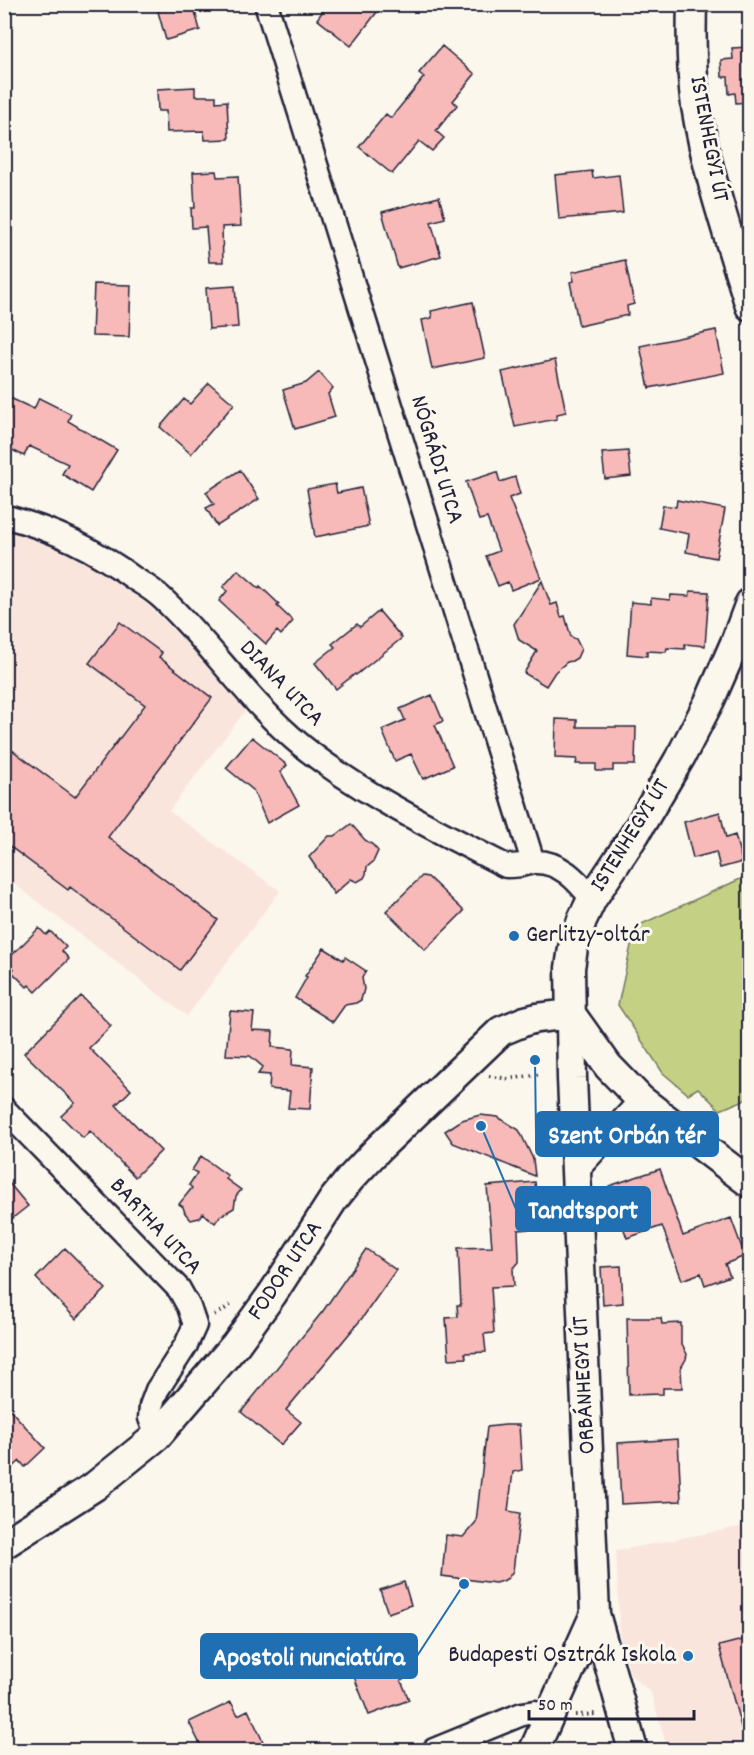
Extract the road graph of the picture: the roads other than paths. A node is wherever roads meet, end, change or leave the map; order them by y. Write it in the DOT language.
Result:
graph roads {
  1 [pos="266,4"];
  2 [pos="692,4"];
  3 [pos="750,306"];
  4 [pos="4,516"];
  5 [pos="750,603"];
  6 [pos="533,862"];
  7 [pos="591,899"];
  8 [pos="571,1014"];
  9 [pos="642,1100"];
  10 [pos="4,1109"];
  11 [pos="576,1171"];
  12 [pos="750,1183"];
  13 [pos="157,1436"];
  14 [pos="4,1544"];
  15 [pos="595,1614"];
  16 [pos="549,1717"];
  17 [pos="434,1750"];
  18 [pos="534,1750"];
  19 [pos="633,1750"];
  1 -- 6 [label="street, NÓGRÁDI UTCA"];
  2 -- 3 [label="street, ISTENHEGYI ÚT"];
  4 -- 6 [label="street, DIANA UTCA"];
  5 -- 7 [label="street, ISTENHEGYI ÚT"];
  6 -- 7 [label="street"];
  7 -- 8 [label="street, ISTENHEGYI ÚT"];
  8 -- 9 [label="street"];
  8 -- 11 [label="street, ORBÁNHEGYI ÚT"];
  8 -- 13 [label="street, FODOR UTCA"];
  9 -- 11 [label="street"];
  9 -- 12 [label="street"];
  10 -- 13 [label="street, BARTHA UTCA"];
  11 -- 15 [label="street, ORBÁNHEGYI ÚT"];
  13 -- 14 [label="street, FODOR UTCA"];
  15 -- 16 [label="street"];
  15 -- 19 [label="street, ORBÁNHEGYI ÚT"];
  16 -- 17 [label="street"];
  16 -- 18 [label="street"];
}
